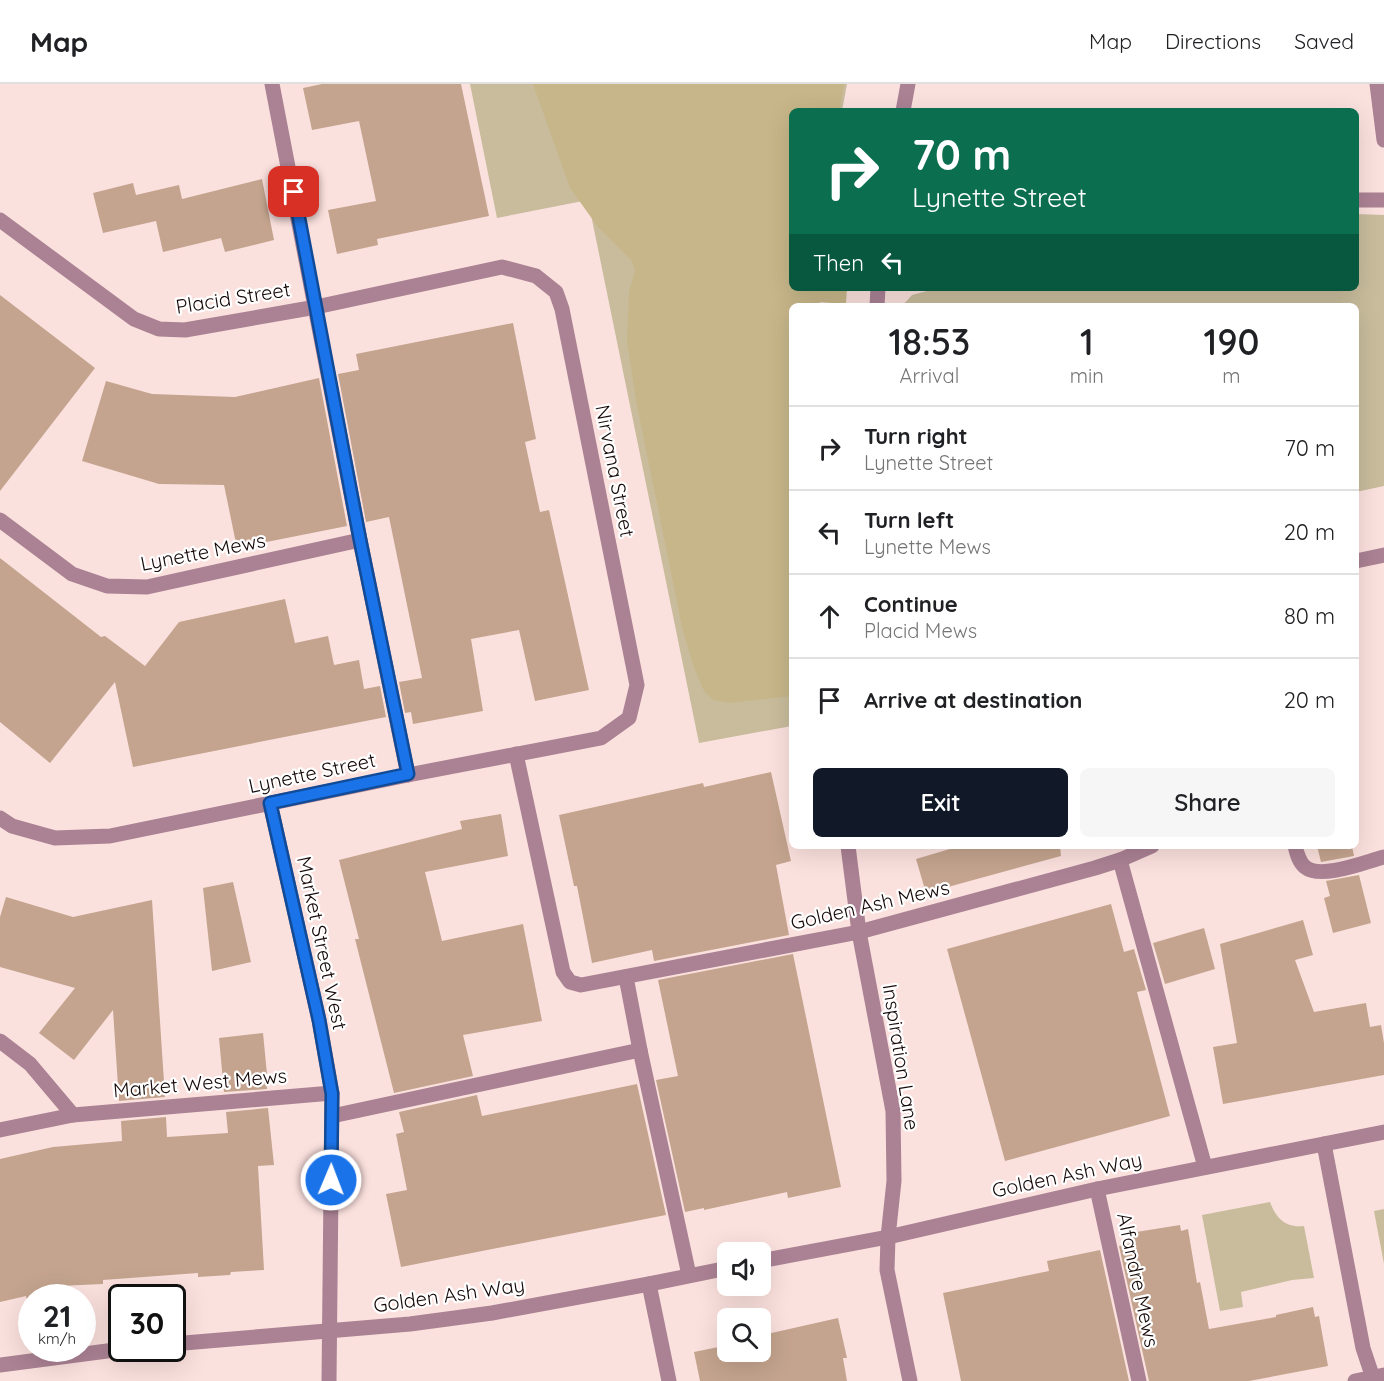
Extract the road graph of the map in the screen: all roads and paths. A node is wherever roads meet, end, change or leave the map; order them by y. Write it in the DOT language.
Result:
graph roads {
  1 [pos="272,84"];
  2 [pos="908,84"];
  3 [pos="1377,84"];
  4 [pos="904,108"];
  5 [pos="1384,140"];
  6 [pos="1359,200"];
  7 [pos="1384,200"];
  8 [pos="0,219"];
  9 [pos="502,267"];
  10 [pos="316,307"];
  11 [pos="0,520"];
  12 [pos="360,540"];
  13 [pos="1384,555"];
  14 [pos="1359,560"];
  15 [pos="629,718"];
  16 [pos="516,754"];
  17 [pos="408,774"];
  18 [pos="270,803"];
  19 [pos="0,818"];
  20 [pos="848,849"];
  21 [pos="1145,849"];
  22 [pos="1296,849"];
  23 [pos="1384,857"];
  24 [pos="1120,860"];
  25 [pos="859,932"];
  26 [pos="626,977"];
  27 [pos="0,1041"];
  28 [pos="640,1050"];
  29 [pos="332,1094"];
  30 [pos="73,1115"];
  31 [pos="332,1116"];
  32 [pos="0,1130"];
  33 [pos="1384,1132"];
  34 [pos="1324,1144"];
  35 [pos="1204,1167"];
  36 [pos="1097,1189"];
  37 [pos="888,1237"];
  38 [pos="771,1259"];
  39 [pos="717,1270"];
  40 [pos="689,1275"];
  41 [pos="649,1284"];
  42 [pos="330,1331"];
  43 [pos="186,1343"];
  44 [pos="108,1351"];
  45 [pos="0,1365"];
  46 [pos="1377,1378"];
  47 [pos="329,1381"];
  48 [pos="669,1381"];
  49 [pos="910,1381"];
  50 [pos="1138,1381"];
  51 [pos="1355,1381"];
  1 -- 10 [label="street"];
  2 -- 4 [label="street"];
  3 -- 5 [label="street"];
  6 -- 7 [label="street"];
  8 -- 10 [label="street, Placid Street"];
  9 -- 10 [label="street, Placid Street"];
  9 -- 15 [label="street, Nirvana Street"];
  10 -- 12 [label="street"];
  11 -- 12 [label="street, Lynette Mews"];
  12 -- 17 [label="street"];
  13 -- 14 [label="street"];
  15 -- 16 [label="street, Lynette Street"];
  16 -- 17 [label="street, Lynette Street"];
  16 -- 26 [label="street, Golden Ash Mews"];
  17 -- 18 [label="street, Lynette Street"];
  18 -- 19 [label="street, Lynette Street"];
  18 -- 29 [label="street, Market Street West"];
  20 -- 25 [label="street, Inspiration Lane"];
  21 -- 24 [label="street, Golden Ash Mews"];
  22 -- 23 [label="street"];
  24 -- 25 [label="street, Golden Ash Mews"];
  24 -- 35 [label="street"];
  25 -- 26 [label="street, Golden Ash Mews"];
  25 -- 37 [label="street, Inspiration Lane"];
  26 -- 28 [label="street"];
  27 -- 30 [label="street"];
  28 -- 31 [label="street"];
  28 -- 40 [label="street"];
  29 -- 30 [label="street, Market West Mews"];
  29 -- 31 [label="street, Market Street West"];
  30 -- 32 [label="street, Market West Mews"];
  31 -- 42 [label="street, Market Street West"];
  33 -- 34 [label="street, Golden Ash Way"];
  34 -- 35 [label="street, Golden Ash Way"];
  34 -- 46 [label="street"];
  35 -- 36 [label="street, Golden Ash Way"];
  36 -- 37 [label="street, Golden Ash Way"];
  36 -- 50 [label="street, Alfandre Mews"];
  37 -- 38 [label="street, Golden Ash Way"];
  37 -- 49 [label="street, Inspiration Lane"];
  39 -- 40 [label="street, Golden Ash Way"];
  40 -- 41 [label="street, Golden Ash Way"];
  41 -- 42 [label="street, Golden Ash Way"];
  41 -- 48 [label="street"];
  42 -- 43 [label="street, Golden Ash Way"];
  42 -- 47 [label="street, Market Street West"];
  44 -- 45 [label="street"];
  46 -- 51 [label="street"];
}
